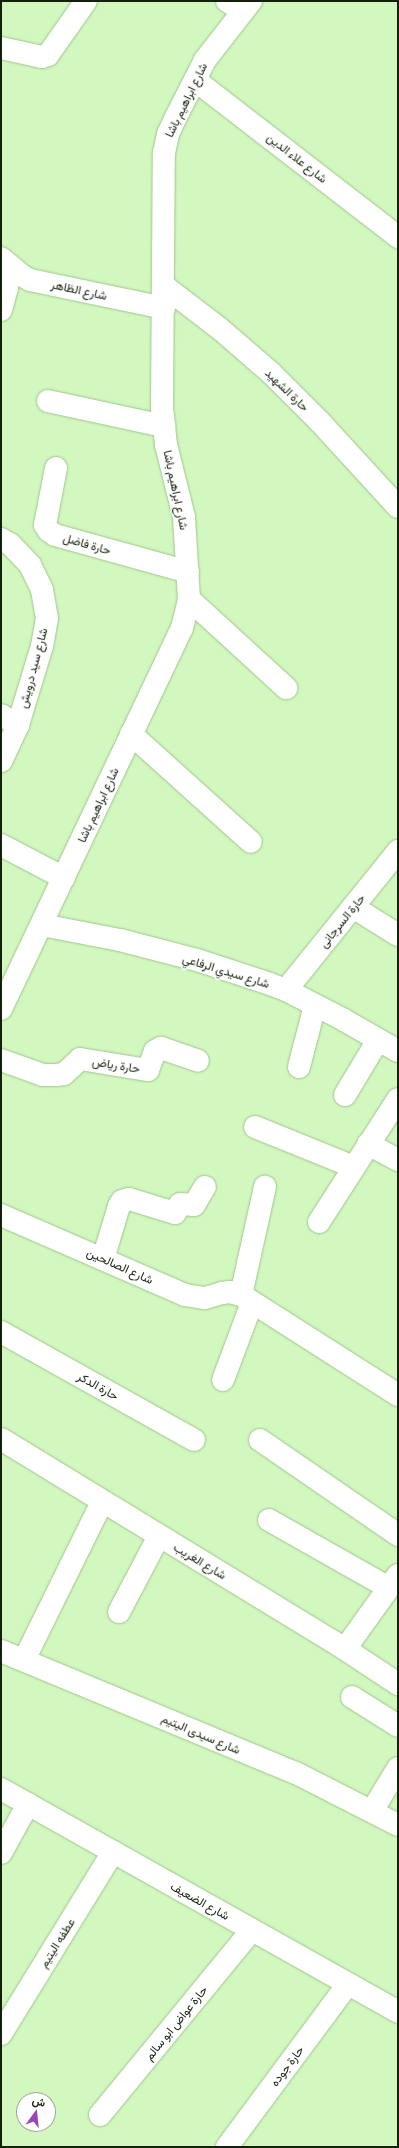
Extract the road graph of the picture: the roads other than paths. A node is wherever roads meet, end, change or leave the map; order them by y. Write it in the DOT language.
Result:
graph roads {
  1 [pos="86,1"];
  2 [pos="240,4"];
  3 [pos="1,48"];
  4 [pos="195,80"];
  5 [pos="398,237"];
  6 [pos="6,262"];
  7 [pos="164,286"];
  8 [pos="164,308"];
  9 [pos="1,310"];
  10 [pos="48,401"];
  11 [pos="164,426"];
  12 [pos="56,468"];
  13 [pos="398,507"];
  14 [pos="1,539"];
  15 [pos="188,572"];
  16 [pos="189,599"];
  17 [pos="286,688"];
  18 [pos="9,720"];
  19 [pos="131,734"];
  20 [pos="1,761"];
  21 [pos="251,842"];
  22 [pos="1,845"];
  23 [pos="398,851"];
  24 [pos="64,878"];
  25 [pos="353,907"];
  26 [pos="42,925"];
  27 [pos="398,935"];
  28 [pos="286,990"];
  29 [pos="2,1003"];
  30 [pos="315,1005"];
  31 [pos="378,1040"];
  32 [pos="398,1051"];
  33 [pos="1,1060"];
  34 [pos="198,1061"];
  35 [pos="299,1067"];
  36 [pos="345,1095"];
  37 [pos="398,1099"];
  38 [pos="255,1127"];
  39 [pos="368,1144"];
  40 [pos="398,1160"];
  41 [pos="354,1167"];
  42 [pos="205,1187"];
  43 [pos="265,1187"];
  44 [pos="1,1215"];
  45 [pos="318,1222"];
  46 [pos="103,1259"];
  47 [pos="247,1299"];
  48 [pos="1,1332"];
  49 [pos="223,1380"];
  50 [pos="398,1395"];
  51 [pos="1,1439"];
  52 [pos="194,1440"];
  53 [pos="260,1440"];
  54 [pos="102,1502"];
  55 [pos="269,1520"];
  56 [pos="398,1535"];
  57 [pos="159,1536"];
  58 [pos="394,1581"];
  59 [pos="119,1612"];
  60 [pos="345,1649"];
  61 [pos="1,1651"];
  62 [pos="24,1660"];
  63 [pos="398,1684"];
  64 [pos="352,1697"];
  65 [pos="398,1726"];
  66 [pos="398,1768"];
  67 [pos="1,1789"];
  68 [pos="28,1804"];
  69 [pos="372,1811"];
  70 [pos="398,1825"];
  71 [pos="113,1852"];
  72 [pos="1,1853"];
  73 [pos="252,1930"];
  74 [pos="348,1984"];
  75 [pos="398,2012"];
  76 [pos="1,2034"];
  77 [pos="100,2115"];
  78 [pos="227,2147"];
  1 -- 3 [label="street"];
  2 -- 4 [label="street, شارع ابراهيم باشا"];
  4 -- 5 [label="street, شارع علاء الدين"];
  4 -- 7 [label="street, شارع ابراهيم باشا"];
  6 -- 8 [label="street, شارع الظاهر"];
  6 -- 9 [label="street"];
  7 -- 8 [label="street, شارع ابراهيم باشا"];
  7 -- 13 [label="street, حارة الشهيد"];
  8 -- 11 [label="street, شارع ابراهيم باشا"];
  10 -- 11 [label="street"];
  11 -- 15 [label="street, شارع ابراهيم باشا"];
  12 -- 15 [label="street, حارة فاضل"];
  14 -- 18 [label="street, شارع سيد درويش"];
  15 -- 16 [label="street, شارع ابراهيم باشا"];
  16 -- 17 [label="street"];
  16 -- 19 [label="street, شارع ابراهيم باشا"];
  18 -- 20 [label="street, شارع سيد درويش"];
  19 -- 21 [label="street"];
  19 -- 24 [label="street, شارع ابراهيم باشا"];
  22 -- 24 [label="street"];
  23 -- 25 [label="street, حارة السرجانى"];
  24 -- 26 [label="street, شارع ابراهيم باشا"];
  25 -- 27 [label="street"];
  25 -- 28 [label="street, حارة السرجانى"];
  26 -- 28 [label="street, شارع سيدي الرفاعي"];
  26 -- 29 [label="street, شارع ابراهيم باشا"];
  28 -- 30 [label="street, شارع سيدي الرفاعي"];
  30 -- 31 [label="street, شارع سيدي الرفاعي"];
  30 -- 35 [label="street"];
  31 -- 32 [label="street, شارع سيدي الرفاعي"];
  31 -- 36 [label="street"];
  33 -- 34 [label="street, حارة رياض"];
  37 -- 39 [label="street"];
  38 -- 41 [label="street"];
  39 -- 40 [label="street"];
  39 -- 41 [label="street"];
  41 -- 45 [label="street"];
  42 -- 46 [label="street"];
  43 -- 47 [label="street"];
  44 -- 46 [label="street, شارع الصالحين"];
  46 -- 47 [label="street, شارع الصالحين"];
  47 -- 49 [label="street"];
  47 -- 50 [label="street, شارع الصالحين"];
  48 -- 52 [label="street, حارة الدكر"];
  51 -- 54 [label="street, شارع الغريب"];
  53 -- 56 [label="street"];
  54 -- 57 [label="street, شارع الغريب"];
  54 -- 62 [label="street"];
  55 -- 58 [label="street"];
  57 -- 59 [label="street"];
  57 -- 60 [label="street, شارع الغريب"];
  58 -- 60 [label="street"];
  60 -- 63 [label="street, شارع الغريب"];
  61 -- 62 [label="street, شارع سيدى اليتيم"];
  62 -- 69 [label="street, شارع سيدى اليتيم"];
  64 -- 65 [label="street"];
  66 -- 69 [label="street"];
  67 -- 68 [label="street, شارع الضعيف"];
  68 -- 71 [label="street, شارع الضعيف"];
  68 -- 72 [label="street"];
  69 -- 70 [label="street, شارع سيدى اليتيم"];
  71 -- 73 [label="street, شارع الضعيف"];
  71 -- 76 [label="street, عطفه اليتيم"];
  73 -- 74 [label="street, شارع الضعيف"];
  73 -- 77 [label="street, حارة عواض ابو سالم"];
  74 -- 75 [label="street, شارع الضعيف"];
  74 -- 78 [label="street, حارة جوده"];
}
